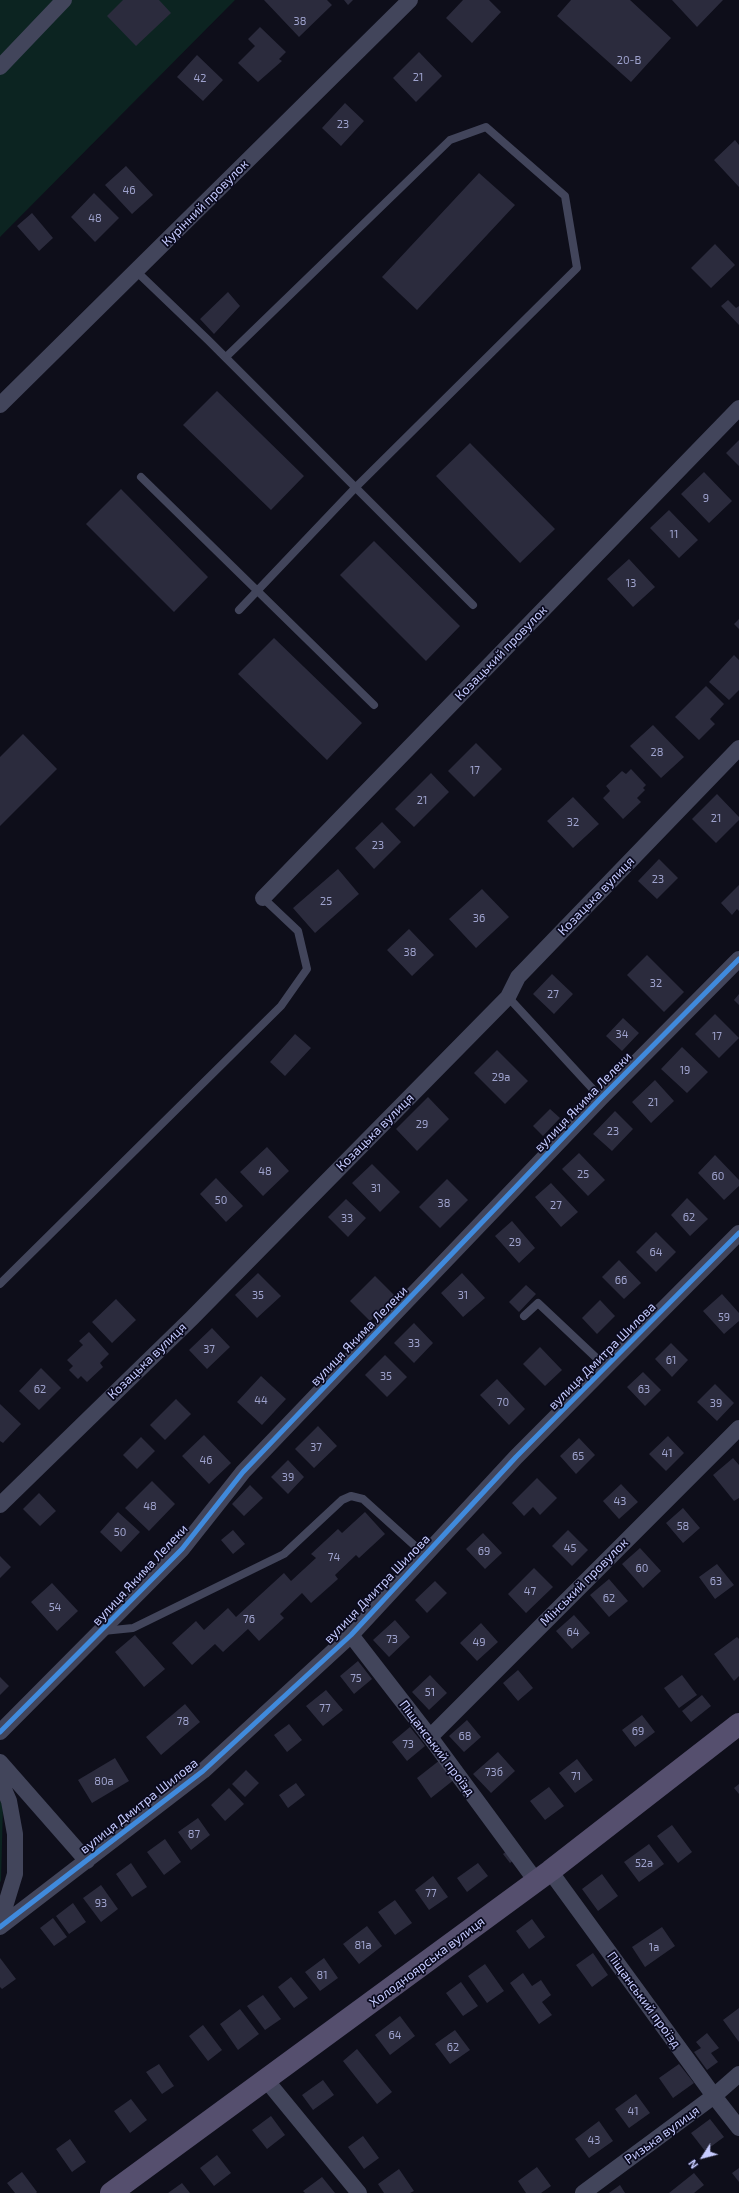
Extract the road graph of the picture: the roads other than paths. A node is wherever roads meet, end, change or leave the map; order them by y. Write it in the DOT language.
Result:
graph roads {
  1 [pos="64,0"];
  2 [pos="410,0"];
  3 [pos="0,67"];
  4 [pos="136,271"];
  5 [pos="226,358"];
  6 [pos="0,405"];
  7 [pos="739,408"];
  8 [pos="142,477"];
  9 [pos="356,487"];
  10 [pos="258,590"];
  11 [pos="474,605"];
  12 [pos="239,610"];
  13 [pos="374,705"];
  14 [pos="739,748"];
  15 [pos="263,898"];
  16 [pos="739,959"];
  17 [pos="508,997"];
  18 [pos="601,1098"];
  19 [pos="739,1233"];
  20 [pos="0,1284"];
  21 [pos="524,1316"];
  22 [pos="606,1367"];
  23 [pos="739,1428"];
  24 [pos="0,1505"];
  25 [pos="425,1555"];
  26 [pos="103,1631"];
  27 [pos="351,1635"];
  28 [pos="739,1724"];
  29 [pos="0,1732"];
  30 [pos="430,1736"];
  31 [pos="0,1762"];
  32 [pos="0,1780"];
  33 [pos="87,1861"];
  34 [pos="543,1876"];
  35 [pos="0,1923"];
  36 [pos="0,1927"];
  37 [pos="739,2074"];
  38 [pos="267,2081"];
  39 [pos="714,2096"];
  40 [pos="739,2128"];
  41 [pos="111,2193"];
  42 [pos="359,2193"];
  43 [pos="583,2193"];
  1 -- 3 [label="street"];
  2 -- 4 [label="street, Курінний провулок"];
  4 -- 5 [label="lane"];
  4 -- 6 [label="street, Курінний провулок"];
  5 -- 9 [label="lane"];
  5 -- 9 [label="lane"];
  7 -- 15 [label="street, Козацький провулок"];
  8 -- 10 [label="lane"];
  9 -- 10 [label="lane"];
  9 -- 11 [label="lane"];
  10 -- 12 [label="lane"];
  10 -- 13 [label="lane"];
  14 -- 17 [label="street, Козацька вулиця"];
  15 -- 20 [label="lane"];
  16 -- 18 [label="street, вулиця Якима Лелеки"];
  17 -- 18 [label="lane"];
  17 -- 24 [label="street, Козацька вулиця"];
  18 -- 26 [label="street, вулиця Якима Лелеки"];
  19 -- 22 [label="street, вулиця Дмитра Шилова"];
  21 -- 22 [label="lane"];
  22 -- 25 [label="street, вулиця Дмитра Шилова"];
  23 -- 30 [label="street, Мінський провулок"];
  25 -- 26 [label="lane"];
  25 -- 27 [label="street, вулиця Дмитра Шилова"];
  26 -- 29 [label="street, вулиця Якима Лелеки"];
  27 -- 30 [label="street, Піщанський проїзд"];
  27 -- 33 [label="street, вулиця Дмитра Шилова"];
  28 -- 34 [label="main road, Холодноярська вулиця"];
  30 -- 34 [label="street, Піщанський проїзд"];
  31 -- 33 [label="street"];
  32 -- 35 [label="street"];
  33 -- 36 [label="street, вулиця Дмитра Шилова"];
  34 -- 38 [label="main road, Холодноярська вулиця"];
  34 -- 39 [label="street, Піщанський проїзд"];
  37 -- 39 [label="street, Ризька вулиця"];
  38 -- 41 [label="main road, Холодноярська вулиця"];
  38 -- 42 [label="street"];
  39 -- 40 [label="street, Піщанський проїзд"];
  39 -- 43 [label="street, Ризька вулиця"];
}
